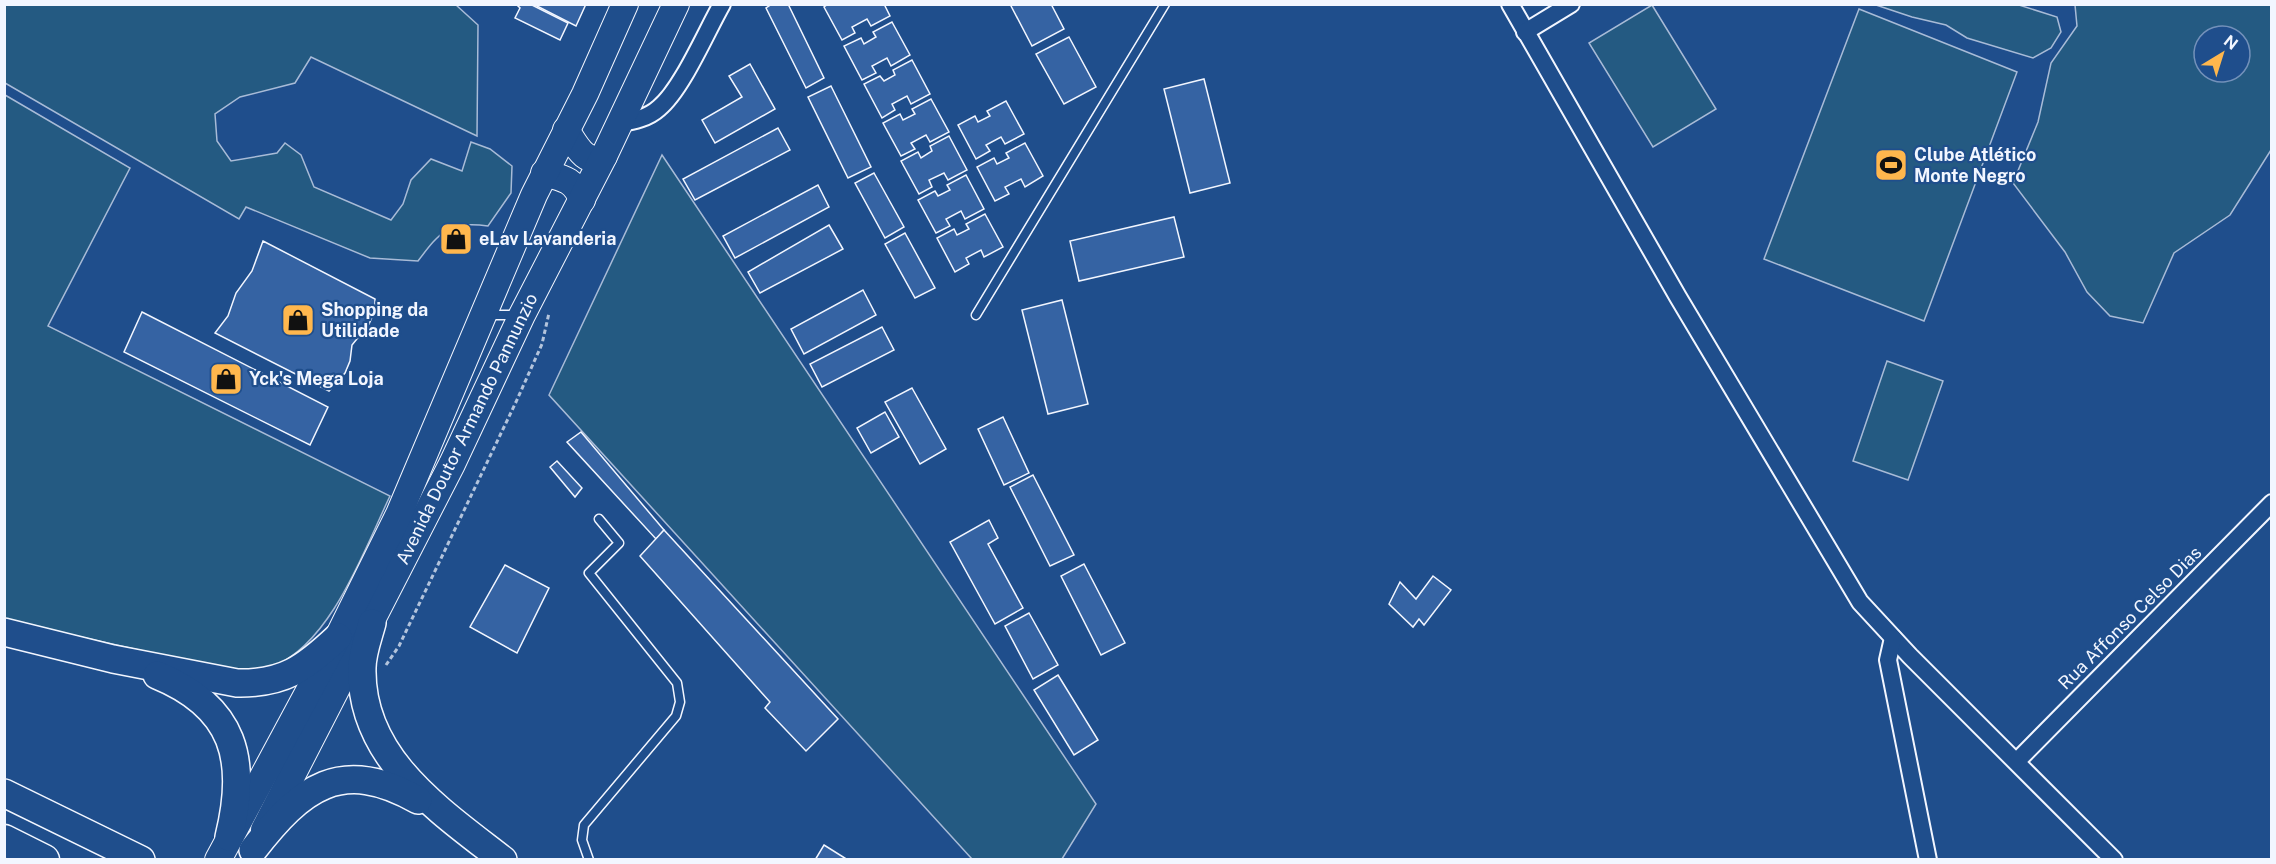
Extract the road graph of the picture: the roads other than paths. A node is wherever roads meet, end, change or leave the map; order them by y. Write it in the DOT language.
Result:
graph roads {
  1 [pos="625,4"];
  2 [pos="676,4"];
  3 [pos="722,4"];
  4 [pos="1165,4"];
  5 [pos="1509,4"];
  6 [pos="1571,4"];
  7 [pos="1525,32"];
  8 [pos="620,123"];
  9 [pos="566,130"];
  10 [pos="604,156"];
  11 [pos="544,173"];
  12 [pos="582,200"];
  13 [pos="484,315"];
  14 [pos="522,315"];
  15 [pos="976,315"];
  16 [pos="2271,502"];
  17 [pos="599,519"];
  18 [pos="372,623"];
  19 [pos="4,632"];
  20 [pos="338,637"];
  21 [pos="1893,638"];
  22 [pos="113,659"];
  23 [pos="2017,761"];
  24 [pos="4,793"];
  25 [pos="447,816"];
  26 [pos="4,840"];
  27 [pos="224,848"];
  28 [pos="251,855"];
  29 [pos="44,860"];
  30 [pos="141,860"];
  31 [pos="503,860"];
  32 [pos="589,860"];
  33 [pos="1928,860"];
  34 [pos="2114,860"];
  1 -- 9 [label="main road, Avenida Doutor Armando Pannunzio"];
  2 -- 8 [label="main road, Avenida Doutor Armando Pannunzio"];
  3 -- 8 [label="street"];
  4 -- 15 [label="lane"];
  5 -- 7 [label="street"];
  6 -- 7 [label="street"];
  7 -- 21 [label="street"];
  8 -- 10 [label="main road, Avenida Doutor Armando Pannunzio"];
  9 -- 10 [label="main road"];
  9 -- 11 [label="main road, Avenida Doutor Armando Pannunzio"];
  10 -- 12 [label="main road, Avenida Doutor Armando Pannunzio"];
  11 -- 12 [label="main road"];
  11 -- 13 [label="main road, Avenida Doutor Armando Pannunzio"];
  12 -- 14 [label="main road, Avenida Doutor Armando Pannunzio"];
  13 -- 14 [label="lane"];
  13 -- 20 [label="main road, Avenida Doutor Armando Pannunzio"];
  14 -- 18 [label="main road, Avenida Doutor Armando Pannunzio"];
  16 -- 23 [label="street, Rua Affonso Celso Dias"];
  17 -- 32 [label="lane"];
  18 -- 25 [label="highway"];
  18 -- 28 [label="main road, Avenida Doutor Armando Pannunzio"];
  19 -- 22 [label="highway"];
  20 -- 22 [label="highway"];
  20 -- 27 [label="main road, Avenida Doutor Armando Pannunzio"];
  21 -- 23 [label="street"];
  21 -- 33 [label="street"];
  22 -- 27 [label="highway"];
  23 -- 34 [label="street"];
  24 -- 30 [label="highway"];
  25 -- 28 [label="highway"];
  25 -- 31 [label="highway"];
  26 -- 29 [label="highway"];
}
